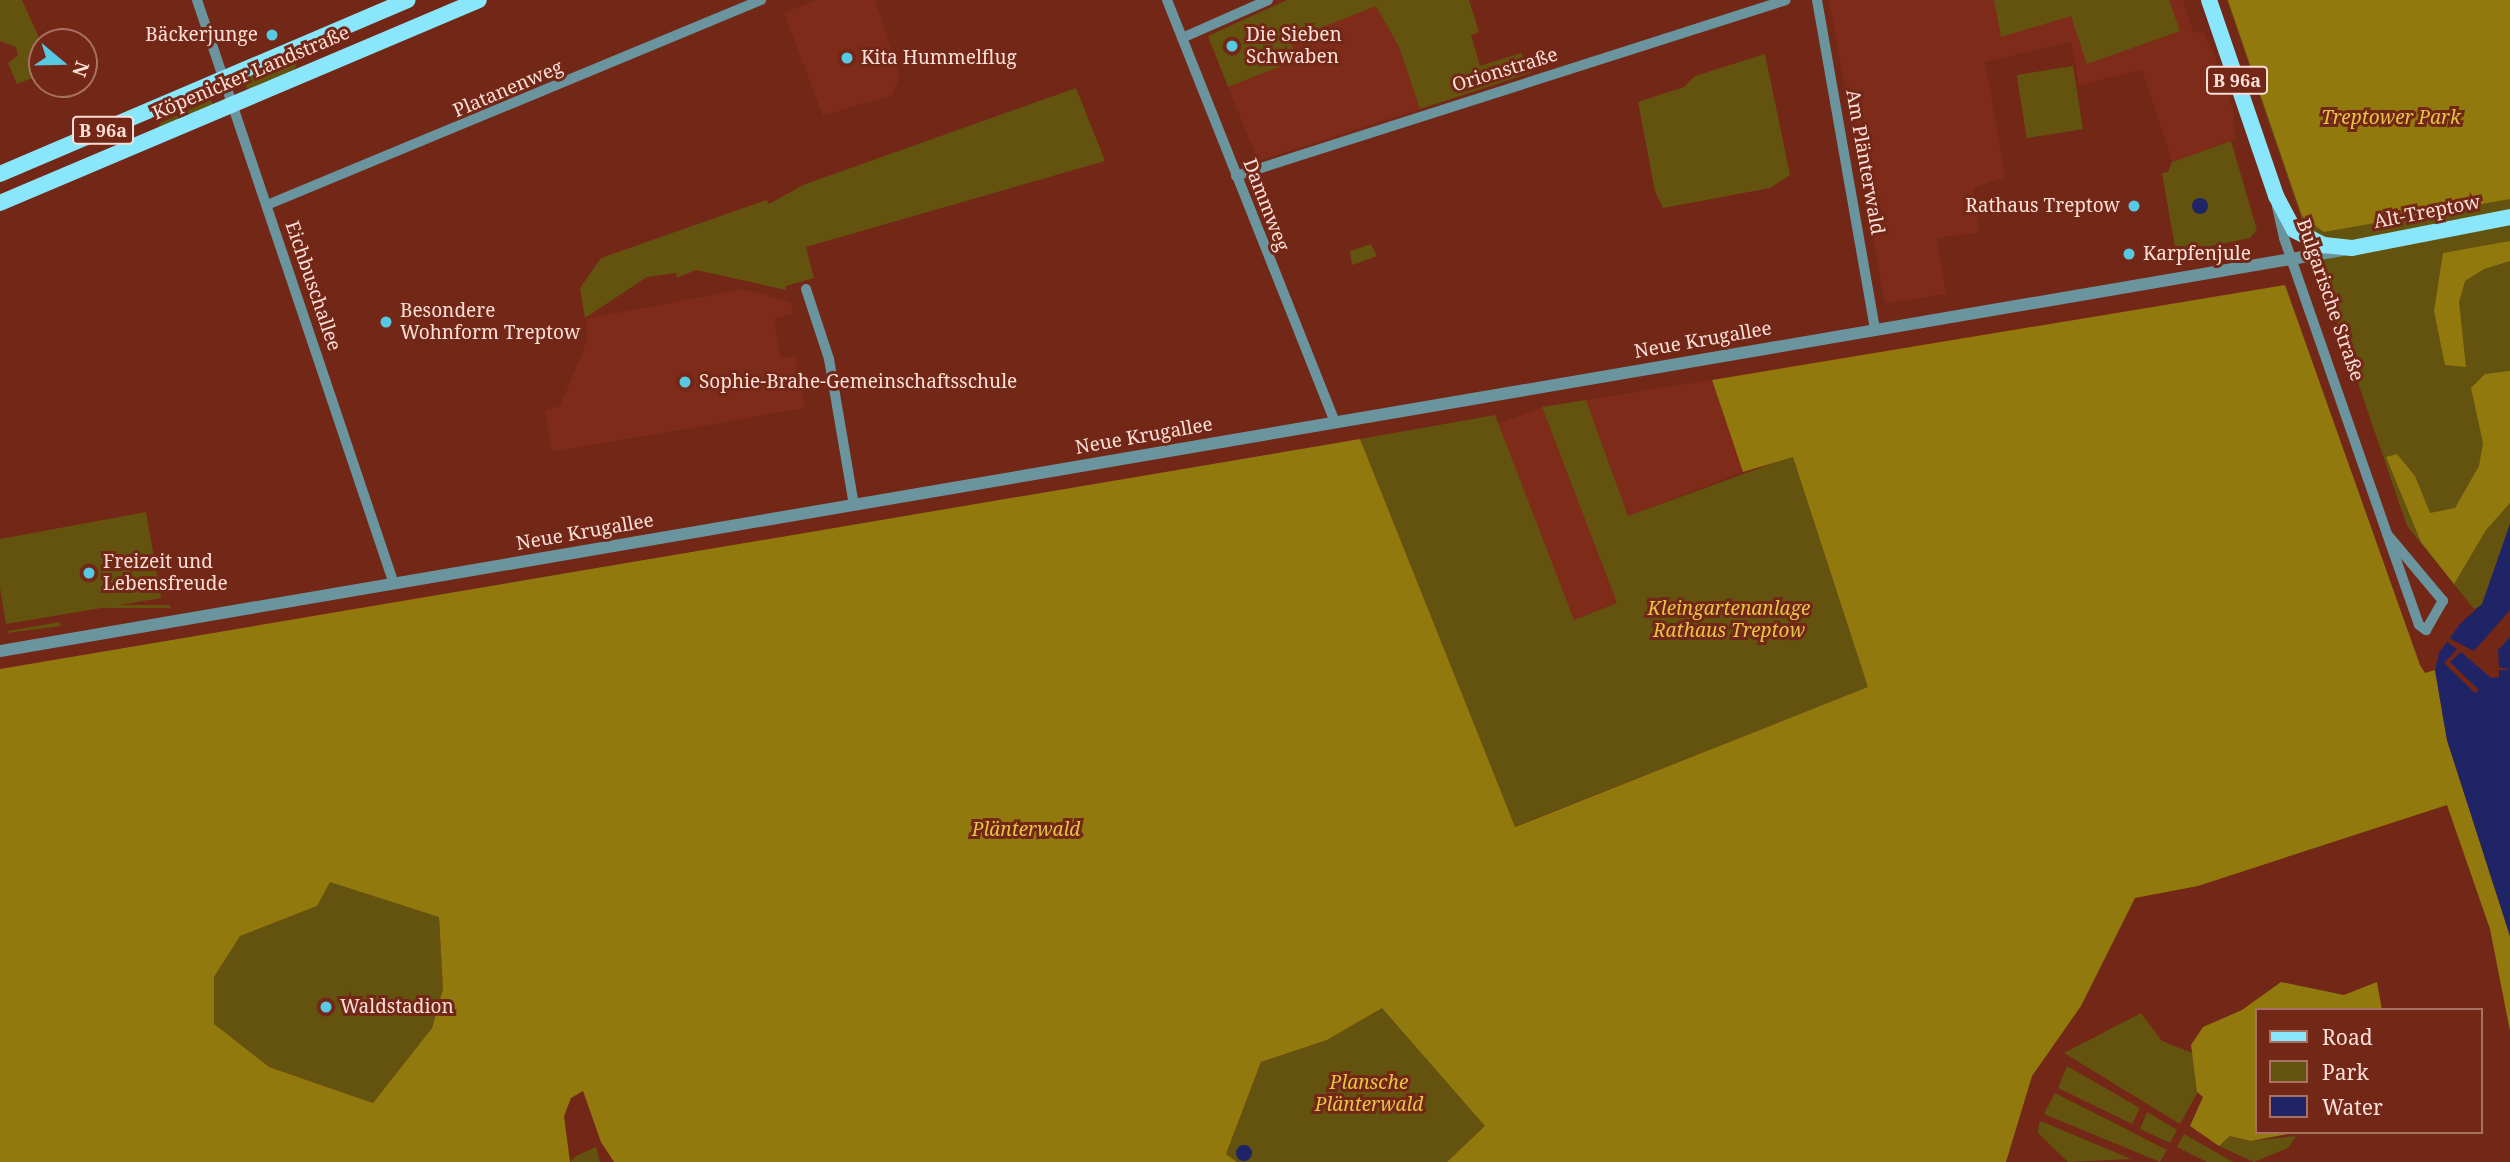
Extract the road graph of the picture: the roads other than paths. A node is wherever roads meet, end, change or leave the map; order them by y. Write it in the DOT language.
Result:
graph roads {
  1 [pos="197,0"];
  2 [pos="407,0"];
  3 [pos="480,0"];
  4 [pos="761,0"];
  5 [pos="1167,0"];
  6 [pos="1268,0"];
  7 [pos="1786,0"];
  8 [pos="1816,0"];
  9 [pos="2209,0"];
  10 [pos="1182,38"];
  11 [pos="224,78"];
  12 [pos="233,105"];
  13 [pos="0,174"];
  14 [pos="1236,176"];
  15 [pos="2276,196"];
  16 [pos="0,203"];
  17 [pos="267,205"];
  18 [pos="2510,217"];
  19 [pos="2352,248"];
  20 [pos="2295,261"];
  21 [pos="806,289"];
  22 [pos="1875,330"];
  23 [pos="1335,422"];
  24 [pos="854,505"];
  25 [pos="2387,534"];
  26 [pos="394,584"];
  27 [pos="0,651"];
  1 -- 11 [label="street, Eichbuschallee"];
  2 -- 11 [label="main road, Köpenicker Landstraße / B 96a"];
  3 -- 12 [label="main road, Köpenicker Landstraße / B 96a"];
  4 -- 17 [label="street, Platanenweg"];
  5 -- 10 [label="street, Dammweg"];
  6 -- 10 [label="street"];
  7 -- 14 [label="street, Orionstraße"];
  8 -- 22 [label="street, Am Plänterwald"];
  9 -- 15 [label="main road, Bulgarische Straße / B 96a"];
  10 -- 14 [label="street, Dammweg"];
  11 -- 12 [label="street, Eichbuschallee"];
  11 -- 13 [label="main road, Köpenicker Landstraße / B 96a"];
  12 -- 16 [label="main road, Köpenicker Landstraße / B 96a"];
  12 -- 17 [label="street, Eichbuschallee"];
  14 -- 23 [label="street, Dammweg"];
  15 -- 19 [label="main road, Alt-Treptow / B 96a"];
  15 -- 20 [label="street, Bulgarische Straße"];
  17 -- 26 [label="street, Eichbuschallee"];
  18 -- 19 [label="main road, Alt-Treptow / B 96a"];
  19 -- 20 [label="street, Alt-Treptow"];
  20 -- 22 [label="street, Neue Krugallee"];
  20 -- 25 [label="street, Bulgarische Straße"];
  21 -- 24 [label="street"];
  22 -- 23 [label="street, Neue Krugallee"];
  23 -- 24 [label="street, Neue Krugallee"];
  24 -- 26 [label="street, Neue Krugallee"];
  25 -- 25 [label="street, Bulgarische Straße"];
  26 -- 27 [label="street, Neue Krugallee"];
}
